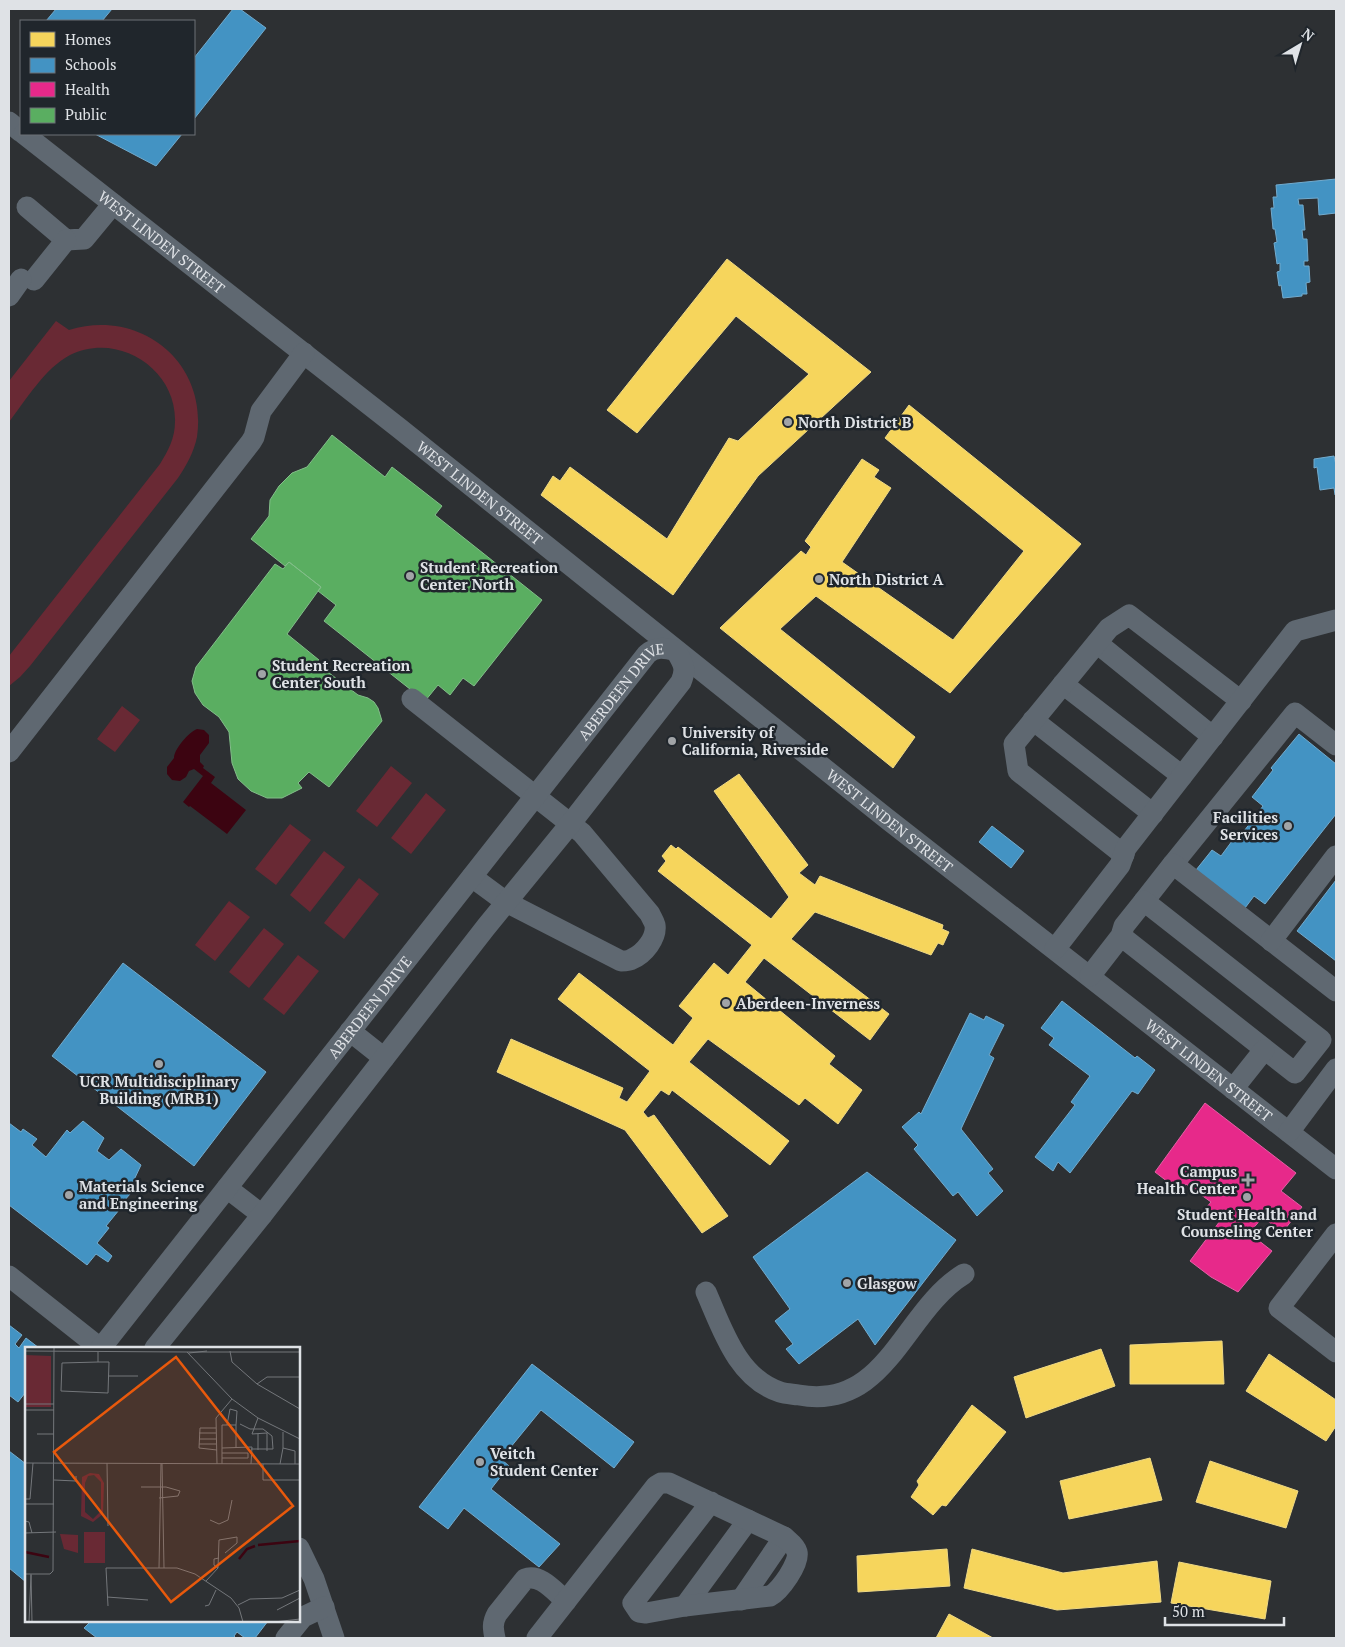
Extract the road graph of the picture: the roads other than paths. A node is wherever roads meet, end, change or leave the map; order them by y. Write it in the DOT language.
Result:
graph roads {
  1 [pos="9,122"];
  2 [pos="20,131"];
  3 [pos="26,135"];
  4 [pos="113,204"];
  5 [pos="28,207"];
  6 [pos="66,240"];
  7 [pos="21,285"];
  8 [pos="304,354"];
  9 [pos="1336,620"];
  10 [pos="1096,643"];
  11 [pos="676,651"];
  12 [pos="1063,684"];
  13 [pos="412,699"];
  14 [pos="1240,701"];
  15 [pos="1033,720"];
  16 [pos="1333,736"];
  17 [pos="1212,737"];
  18 [pos="9,752"];
  19 [pos="1182,776"];
  20 [pos="535,796"];
  21 [pos="1153,814"];
  22 [pos="571,823"];
  23 [pos="1124,855"];
  24 [pos="1336,856"];
  25 [pos="1173,864"];
  26 [pos="472,877"];
  27 [pos="1144,901"];
  28 [pos="506,902"];
  29 [pos="1121,936"];
  30 [pos="1271,941"];
  31 [pos="1055,949"];
  32 [pos="1090,976"];
  33 [pos="1336,991"];
  34 [pos="350,1031"];
  35 [pos="1264,1050"];
  36 [pos="384,1058"];
  37 [pos="1336,1069"];
  38 [pos="1233,1088"];
  39 [pos="1289,1132"];
  40 [pos="1336,1169"];
  41 [pos="227,1188"];
  42 [pos="262,1215"];
  43 [pos="1336,1234"];
  44 [pos="964,1274"];
  45 [pos="9,1276"];
  46 [pos="706,1292"];
  47 [pos="99,1347"];
  48 [pos="101,1347"];
  49 [pos="156,1347"];
  50 [pos="1336,1352"];
  51 [pos="711,1502"];
  52 [pos="748,1520"];
  53 [pos="784,1537"];
  54 [pos="300,1550"];
  55 [pos="741,1600"];
  56 [pos="566,1601"];
  57 [pos="685,1606"];
  58 [pos="324,1607"];
  59 [pos="300,1621"];
  60 [pos="299,1622"];
  61 [pos="327,1636"];
  62 [pos="286,1638"];
  63 [pos="496,1638"];
  64 [pos="537,1638"];
  1 -- 2 [label="street, WEST LINDEN STREET"];
  3 -- 4 [label="street, WEST LINDEN STREET"];
  4 -- 6 [label="street"];
  4 -- 8 [label="street, WEST LINDEN STREET"];
  5 -- 6 [label="street"];
  6 -- 7 [label="street"];
  8 -- 11 [label="street, WEST LINDEN STREET"];
  8 -- 18 [label="street"];
  9 -- 14 [label="street"];
  10 -- 12 [label="street"];
  10 -- 14 [label="street"];
  10 -- 17 [label="street"];
  11 -- 20 [label="street, ABERDEEN DRIVE"];
  11 -- 22 [label="street, ABERDEEN DRIVE"];
  11 -- 31 [label="street, WEST LINDEN STREET"];
  12 -- 15 [label="street"];
  12 -- 19 [label="street"];
  13 -- 20 [label="street"];
  14 -- 17 [label="street"];
  15 -- 21 [label="street"];
  15 -- 23 [label="street"];
  16 -- 25 [label="street"];
  17 -- 19 [label="street"];
  19 -- 21 [label="street"];
  20 -- 22 [label="street"];
  20 -- 26 [label="street, ABERDEEN DRIVE"];
  21 -- 23 [label="street"];
  22 -- 28 [label="street, ABERDEEN DRIVE"];
  22 -- 28 [label="street"];
  23 -- 31 [label="street"];
  24 -- 30 [label="street"];
  25 -- 27 [label="street"];
  25 -- 30 [label="street"];
  26 -- 28 [label="street"];
  26 -- 34 [label="street, ABERDEEN DRIVE"];
  27 -- 29 [label="street"];
  27 -- 35 [label="street"];
  28 -- 36 [label="street, ABERDEEN DRIVE"];
  29 -- 32 [label="street"];
  29 -- 35 [label="street"];
  30 -- 33 [label="street"];
  31 -- 32 [label="street, WEST LINDEN STREET"];
  32 -- 38 [label="street, WEST LINDEN STREET"];
  34 -- 36 [label="street"];
  34 -- 41 [label="street, ABERDEEN DRIVE"];
  35 -- 38 [label="street"];
  36 -- 42 [label="street, ABERDEEN DRIVE"];
  37 -- 39 [label="street"];
  38 -- 39 [label="street, WEST LINDEN STREET"];
  39 -- 40 [label="street, WEST LINDEN STREET"];
  41 -- 42 [label="street"];
  41 -- 48 [label="street, ABERDEEN DRIVE"];
  42 -- 49 [label="street, ABERDEEN DRIVE"];
  43 -- 50 [label="street"];
  44 -- 46 [label="street"];
  45 -- 47 [label="street"];
  51 -- 52 [label="street"];
  51 -- 56 [label="street"];
  51 -- 57 [label="street"];
  52 -- 53 [label="street"];
  52 -- 57 [label="street"];
  53 -- 55 [label="street"];
  53 -- 55 [label="street"];
  54 -- 58 [label="street"];
  55 -- 57 [label="street"];
  56 -- 63 [label="street"];
  56 -- 64 [label="street"];
  58 -- 59 [label="street"];
  58 -- 61 [label="street"];
  60 -- 62 [label="street"];
}
